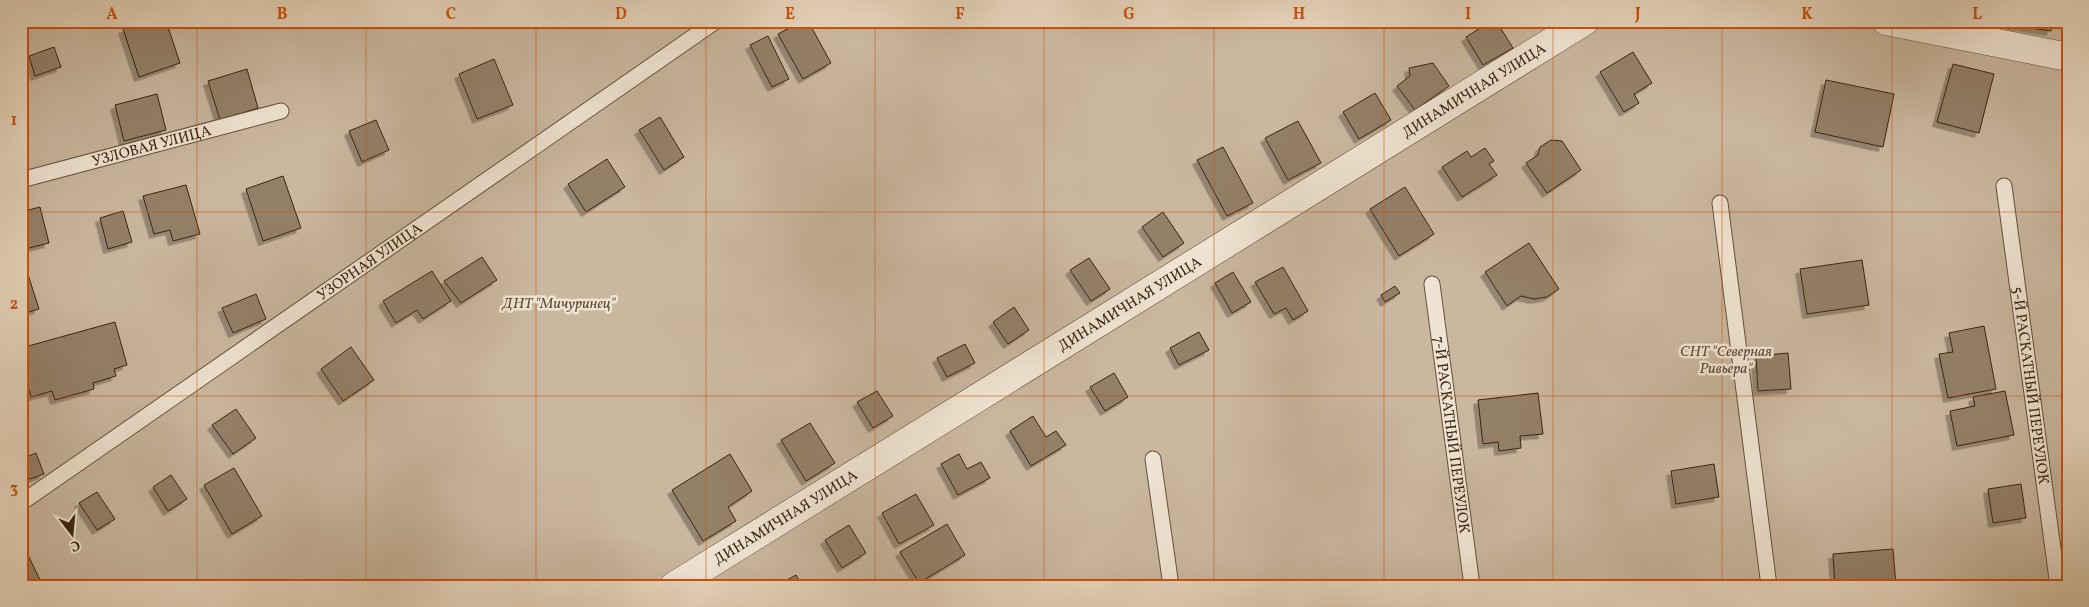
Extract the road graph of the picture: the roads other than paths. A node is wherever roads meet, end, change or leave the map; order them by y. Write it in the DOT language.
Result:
graph roads {
  1 [pos="716,21"];
  2 [pos="1585,21"];
  3 [pos="1886,21"];
  4 [pos="2068,57"];
  5 [pos="280,110"];
  6 [pos="21,180"];
  7 [pos="2004,186"];
  8 [pos="1720,203"];
  9 [pos="1432,284"];
  10 [pos="1153,459"];
  11 [pos="21,503"];
  12 [pos="674,586"];
  13 [pos="1171,586"];
  14 [pos="1472,586"];
  15 [pos="1768,586"];
  16 [pos="2058,586"];
  1 -- 11 [label="lane, УЗОРНАЯ УЛИЦА"];
  2 -- 12 [label="street, ДИНАМИЧНАЯ УЛИЦА"];
  3 -- 4 [label="street"];
  5 -- 6 [label="lane, УЗЛОВАЯ УЛИЦА"];
  7 -- 16 [label="lane, 5-Й РАСКАТНЫЙ ПЕРЕУЛОК"];
  8 -- 15 [label="lane"];
  9 -- 14 [label="lane, 7-Й РАСКАТНЫЙ ПЕРЕУЛОК"];
  10 -- 13 [label="lane"];
}
